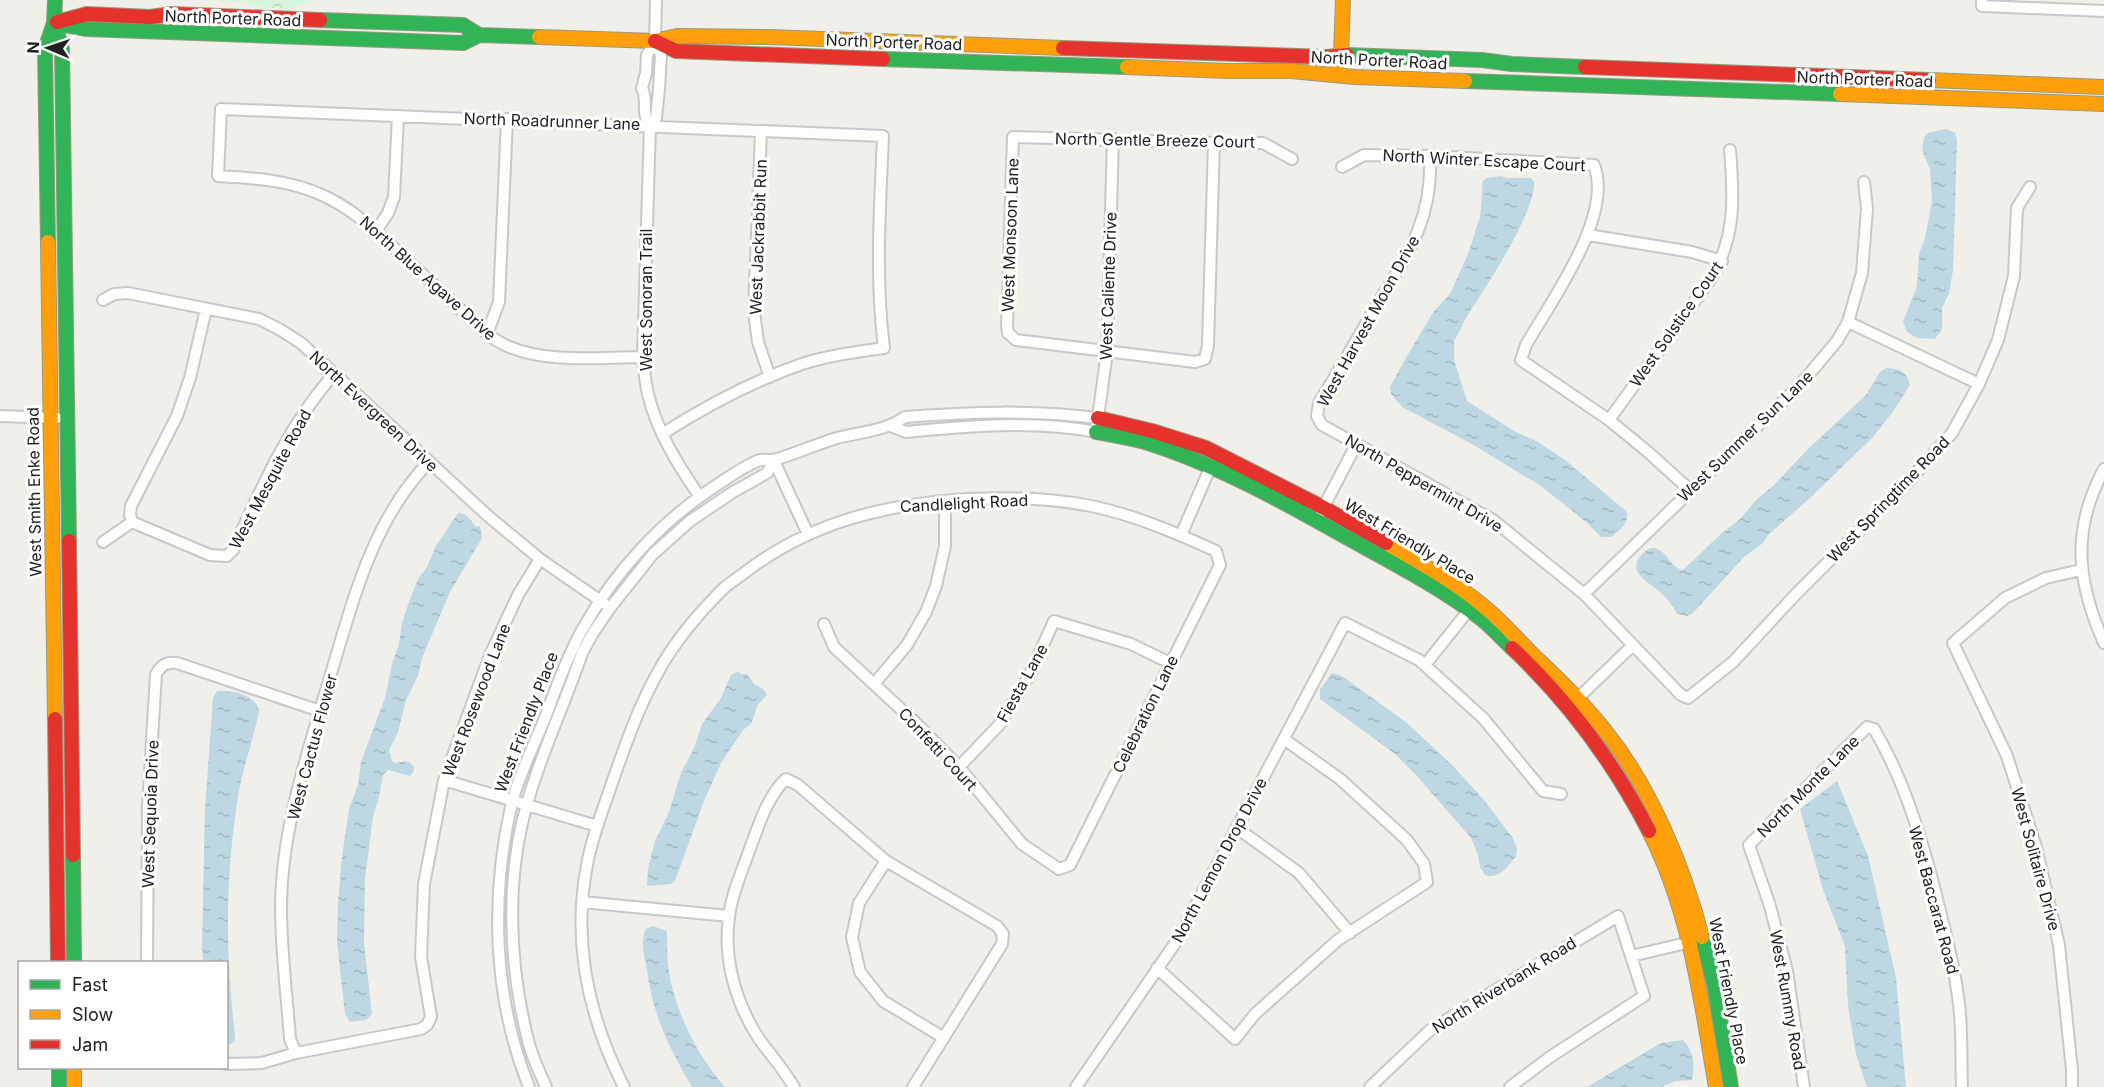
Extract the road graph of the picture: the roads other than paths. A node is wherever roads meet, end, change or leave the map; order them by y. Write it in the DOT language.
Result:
graph roads {
  1 [pos="55,0"];
  2 [pos="656,0"];
  3 [pos="1343,0"];
  4 [pos="1982,3"];
  5 [pos="2092,5"];
  6 [pos="2104,10"];
  7 [pos="54,22"];
  8 [pos="655,41"];
  9 [pos="1341,55"];
  10 [pos="1327,73"];
  11 [pos="2104,87"];
  12 [pos="2104,104"];
  13 [pos="398,116"];
  14 [pos="507,119"];
  15 [pos="650,126"];
  16 [pos="761,131"];
  17 [pos="1013,137"];
  18 [pos="1113,139"];
  19 [pos="1214,143"];
  20 [pos="1730,150"];
  21 [pos="1430,156"];
  22 [pos="1292,159"];
  23 [pos="1342,167"];
  24 [pos="218,176"];
  25 [pos="1864,182"];
  26 [pos="2030,187"];
  27 [pos="376,231"];
  28 [pos="1588,236"];
  29 [pos="1722,261"];
  30 [pos="103,300"];
  31 [pos="206,309"];
  32 [pos="1848,322"];
  33 [pos="487,334"];
  34 [pos="1107,352"];
  35 [pos="643,357"];
  36 [pos="335,374"];
  37 [pos="770,377"];
  38 [pos="1979,384"];
  39 [pos="0,416"];
  40 [pos="1317,416"];
  41 [pos="49,418"];
  42 [pos="66,418"];
  43 [pos="1609,420"];
  44 [pos="1097,425"];
  45 [pos="662,434"];
  46 [pos="1357,443"];
  47 [pos="774,461"];
  48 [pos="429,462"];
  49 [pos="1211,466"];
  50 [pos="2104,469"];
  51 [pos="1690,490"];
  52 [pos="700,497"];
  53 [pos="945,501"];
  54 [pos="1320,514"];
  55 [pos="132,522"];
  56 [pos="808,534"];
  57 [pos="1181,535"];
  58 [pos="103,542"];
  59 [pos="1216,551"];
  60 [pos="540,560"];
  61 [pos="2081,570"];
  62 [pos="1584,594"];
  63 [pos="605,604"];
  64 [pos="1473,605"];
  65 [pos="824,624"];
  66 [pos="2104,643"];
  67 [pos="1633,645"];
  68 [pos="1170,663"];
  69 [pos="1425,665"];
  70 [pos="874,684"];
  71 [pos="1688,698"];
  72 [pos="1573,703"];
  73 [pos="320,711"];
  74 [pos="1867,727"];
  75 [pos="1284,739"];
  76 [pos="959,767"];
  77 [pos="444,780"];
  78 [pos="1561,794"];
  79 [pos="513,801"];
  80 [pos="526,804"];
  81 [pos="597,826"];
  82 [pos="1237,828"];
  83 [pos="1749,845"];
  84 [pos="886,861"];
  85 [pos="1059,869"];
  86 [pos="582,902"];
  87 [pos="729,916"];
  88 [pos="1350,933"];
  89 [pos="1704,939"];
  90 [pos="1689,943"];
  91 [pos="1631,956"];
  92 [pos="58,961"];
  93 [pos="74,961"];
  94 [pos="147,961"];
  95 [pos="1157,968"];
  96 [pos="944,1038"];
  97 [pos="296,1053"];
  98 [pos="228,1064"];
  99 [pos="59,1069"];
  100 [pos="74,1069"];
  101 [pos="59,1087"];
  102 [pos="74,1087"];
  103 [pos="530,1087"];
  104 [pos="546,1087"];
  105 [pos="624,1087"];
  106 [pos="794,1087"];
  107 [pos="913,1087"];
  108 [pos="1076,1087"];
  109 [pos="1370,1087"];
  110 [pos="1510,1087"];
  111 [pos="1716,1087"];
  112 [pos="1731,1087"];
  113 [pos="1804,1087"];
  114 [pos="1962,1087"];
  115 [pos="2072,1087"];
  1 -- 7 [label="street, West Smith Enke Road"];
  2 -- 8 [label="street"];
  3 -- 9 [label="street"];
  4 -- 5 [label="street"];
  5 -- 6 [label="street"];
  7 -- 8 [label="street, North Porter Road"];
  7 -- 41 [label="street, West Smith Enke Road"];
  7 -- 42 [label="street, West Smith Enke Road"];
  8 -- 9 [label="street, North Porter Road"];
  8 -- 10 [label="street, North Porter Road"];
  8 -- 15 [label="street, West Sonoran Trail"];
  8 -- 15 [label="street, West Sonoran Trail"];
  9 -- 10 [label="street"];
  9 -- 11 [label="street, North Porter Road"];
  10 -- 12 [label="street, North Porter Road"];
  13 -- 14 [label="street, North Roadrunner Lane"];
  13 -- 24 [label="street, North Roadrunner Lane"];
  13 -- 27 [label="street"];
  14 -- 15 [label="street, North Roadrunner Lane"];
  14 -- 33 [label="street"];
  15 -- 16 [label="street, North Roadrunner Lane"];
  15 -- 35 [label="street, West Sonoran Trail"];
  16 -- 37 [label="street, West Jackrabbit Run"];
  16 -- 37 [label="street, North Roadrunner Lane"];
  17 -- 18 [label="street, North Gentle Breeze Court"];
  17 -- 34 [label="street, West Monsoon Lane"];
  18 -- 19 [label="street, North Gentle Breeze Court"];
  18 -- 34 [label="street, West Caliente Drive"];
  19 -- 22 [label="street, North Gentle Breeze Court"];
  19 -- 34 [label="street"];
  20 -- 29 [label="street, West Solstice Court"];
  21 -- 23 [label="street, North Winter Escape Court"];
  21 -- 28 [label="street, North Winter Escape Court"];
  21 -- 40 [label="street, West Harvest Moon Drive"];
  24 -- 27 [label="street, North Blue Agave Drive"];
  25 -- 32 [label="street, West Summer Sun Lane"];
  26 -- 38 [label="street, West Springtime Road"];
  27 -- 33 [label="street, North Blue Agave Drive"];
  28 -- 29 [label="street"];
  28 -- 43 [label="street"];
  29 -- 43 [label="street, West Solstice Court"];
  30 -- 31 [label="street, North Evergreen Drive"];
  31 -- 36 [label="street, North Evergreen Drive"];
  31 -- 55 [label="street"];
  32 -- 38 [label="street"];
  32 -- 51 [label="street, West Summer Sun Lane"];
  33 -- 35 [label="street, North Blue Agave Drive"];
  34 -- 44 [label="street, West Caliente Drive"];
  35 -- 45 [label="street, West Sonoran Trail"];
  36 -- 48 [label="street, North Evergreen Drive"];
  36 -- 55 [label="street, West Mesquite Road"];
  37 -- 45 [label="street"];
  38 -- 71 [label="street, West Springtime Road"];
  39 -- 41 [label="street"];
  40 -- 46 [label="street, North Peppermint Drive"];
  41 -- 42 [label="street"];
  41 -- 92 [label="street, West Smith Enke Road"];
  42 -- 93 [label="street, West Smith Enke Road"];
  43 -- 51 [label="street"];
  44 -- 47 [label="street, West Friendly Place"];
  44 -- 49 [label="street, West Friendly Place"];
  44 -- 54 [label="street, West Friendly Place"];
  45 -- 52 [label="street, West Sonoran Trail"];
  46 -- 54 [label="street"];
  46 -- 62 [label="street, North Peppermint Drive"];
  47 -- 52 [label="street, West Friendly Place"];
  47 -- 56 [label="street"];
  47 -- 63 [label="street, West Friendly Place"];
  48 -- 60 [label="street, North Evergreen Drive"];
  48 -- 73 [label="street, West Cactus Flower"];
  49 -- 54 [label="street, West Friendly Place"];
  49 -- 57 [label="street"];
  50 -- 61 [label="street"];
  51 -- 62 [label="street, West Summer Sun Lane"];
  52 -- 63 [label="street, West Friendly Place"];
  53 -- 56 [label="street, Candlelight Road"];
  53 -- 57 [label="street, Candlelight Road"];
  53 -- 70 [label="street"];
  54 -- 64 [label="street, West Friendly Place"];
  55 -- 58 [label="street"];
  56 -- 81 [label="street, Candlelight Road"];
  57 -- 59 [label="street, Candlelight Road"];
  59 -- 68 [label="street, Celebration Lane"];
  60 -- 63 [label="street, North Evergreen Drive"];
  60 -- 77 [label="street, West Rosewood Lane"];
  61 -- 66 [label="street"];
  61 -- 115 [label="street, West Solitaire Drive"];
  62 -- 67 [label="street, North Peppermint Drive"];
  63 -- 79 [label="street, West Friendly Place"];
  63 -- 80 [label="street, West Friendly Place"];
  64 -- 69 [label="street"];
  64 -- 72 [label="street, West Friendly Place"];
  65 -- 70 [label="street, Confetti Court"];
  67 -- 71 [label="street, North Peppermint Drive"];
  67 -- 72 [label="street"];
  68 -- 76 [label="street, Fiesta Lane"];
  68 -- 85 [label="street, Celebration Lane"];
  69 -- 75 [label="street, North Lemon Drop Drive"];
  69 -- 78 [label="street"];
  70 -- 76 [label="street, Confetti Court"];
  72 -- 89 [label="street, West Friendly Place"];
  72 -- 90 [label="street, West Friendly Place"];
  73 -- 94 [label="street, West Sequoia Drive"];
  73 -- 97 [label="street, West Cactus Flower"];
  74 -- 83 [label="street, North Monte Lane"];
  74 -- 114 [label="street, West Baccarat Road"];
  75 -- 82 [label="street, North Lemon Drop Drive"];
  75 -- 88 [label="street"];
  76 -- 85 [label="street, Confetti Court"];
  77 -- 79 [label="street"];
  77 -- 97 [label="street, West Rosewood Lane"];
  79 -- 80 [label="street"];
  79 -- 103 [label="street, West Friendly Place"];
  80 -- 81 [label="street"];
  80 -- 104 [label="street, West Friendly Place"];
  81 -- 86 [label="street, Candlelight Road"];
  82 -- 88 [label="street"];
  82 -- 95 [label="street, North Lemon Drop Drive"];
  83 -- 113 [label="street, West Rummy Road"];
  84 -- 87 [label="street"];
  84 -- 96 [label="street"];
  84 -- 96 [label="street"];
  86 -- 87 [label="street"];
  86 -- 105 [label="street, Candlelight Road"];
  87 -- 106 [label="street"];
  88 -- 95 [label="street"];
  89 -- 90 [label="street"];
  89 -- 112 [label="street, West Friendly Place"];
  90 -- 91 [label="street"];
  90 -- 111 [label="street, West Friendly Place"];
  91 -- 109 [label="street, North Riverbank Road"];
  91 -- 110 [label="street"];
  95 -- 108 [label="street, North Lemon Drop Drive"];
  96 -- 107 [label="street"];
  97 -- 98 [label="street"];
  99 -- 101 [label="street"];
  100 -- 102 [label="street"];
}
